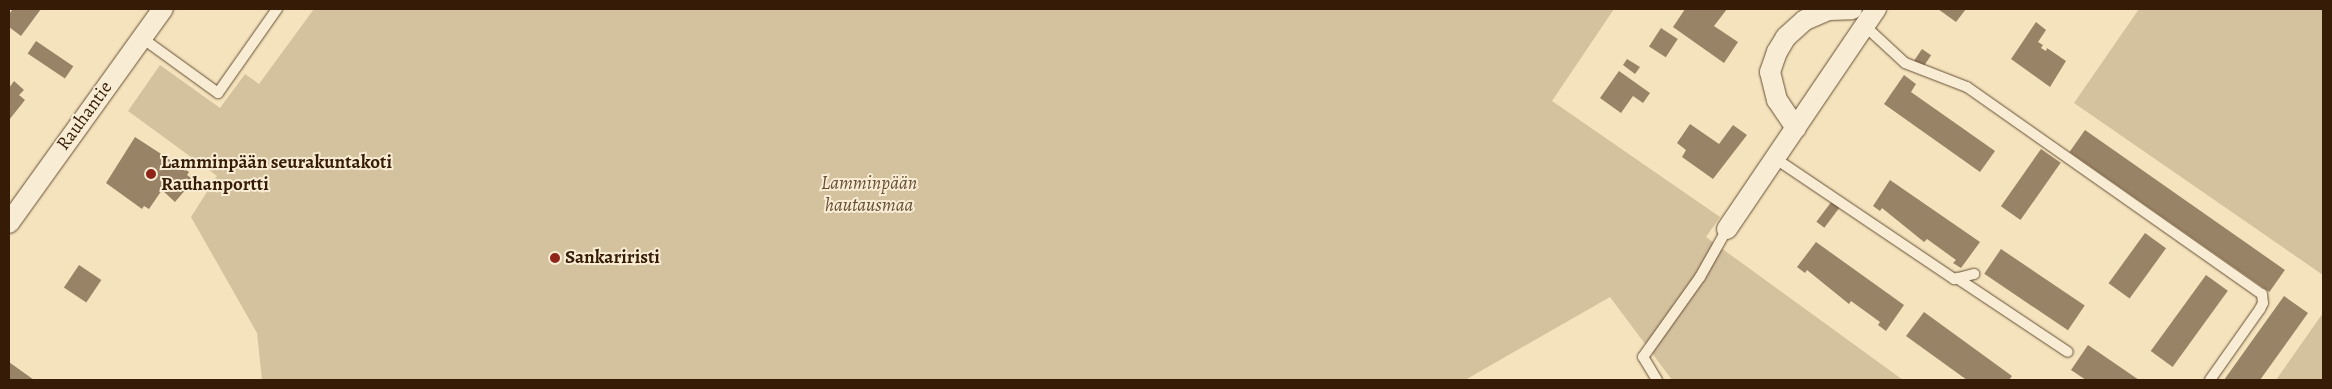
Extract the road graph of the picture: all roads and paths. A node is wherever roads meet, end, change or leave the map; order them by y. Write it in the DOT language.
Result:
graph roads {
  1 [pos="161,9"];
  2 [pos="277,9"];
  3 [pos="1864,13"];
  4 [pos="142,38"];
  5 [pos="1796,128"];
  6 [pos="1776,159"];
  7 [pos="9,223"];
  8 [pos="1728,229"];
  9 [pos="1974,274"];
  10 [pos="1957,278"];
  11 [pos="2068,352"];
  12 [pos="1657,380"];
  13 [pos="2210,380"];
  1 -- 4 [label="street, Rauhantie"];
  2 -- 4 [label="lane"];
  3 -- 5 [label="street"];
  3 -- 5 [label="street"];
  3 -- 13 [label="lane"];
  4 -- 7 [label="street, Rauhantie"];
  5 -- 6 [label="street"];
  6 -- 8 [label="street"];
  6 -- 10 [label="lane"];
  8 -- 12 [label="lane"];
  9 -- 10 [label="lane"];
  10 -- 11 [label="lane"];
}
